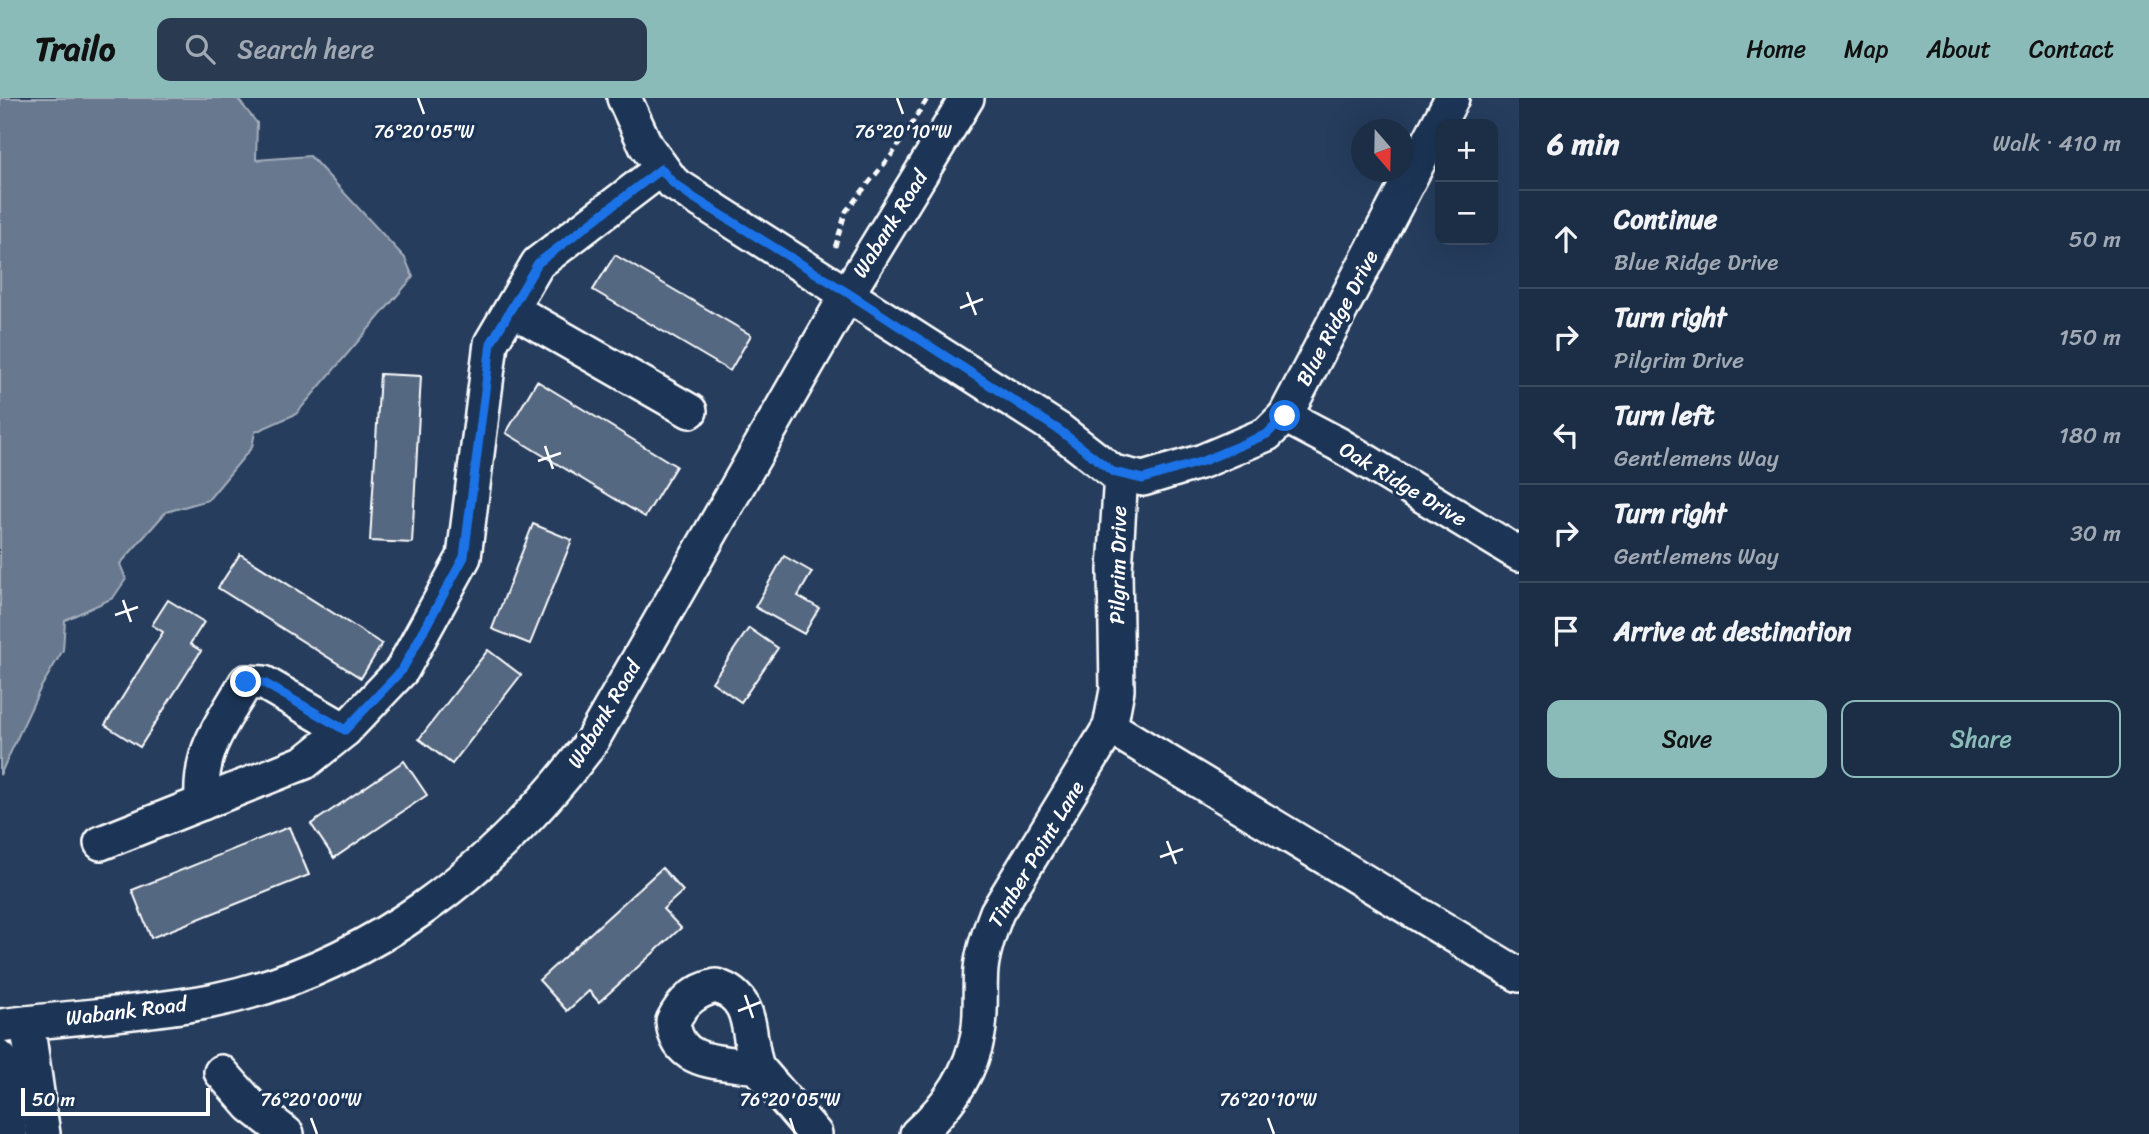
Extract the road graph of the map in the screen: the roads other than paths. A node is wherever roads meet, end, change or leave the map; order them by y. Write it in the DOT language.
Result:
graph roads {
  1 [pos="624,98"];
  2 [pos="967,98"];
  3 [pos="1452,98"];
  4 [pos="661,169"];
  5 [pos="848,293"];
  6 [pos="513,310"];
  7 [pos="690,411"];
  8 [pos="1285,416"];
  9 [pos="1121,474"];
  10 [pos="1519,554"];
  11 [pos="1110,727"];
  12 [pos="345,730"];
  13 [pos="202,803"];
  14 [pos="101,843"];
  15 [pos="1519,975"];
  16 [pos="13,1024"];
  17 [pos="0,1058"];
  18 [pos="757,1067"];
  19 [pos="221,1072"];
  20 [pos="10,1134"];
  21 [pos="43,1134"];
  22 [pos="287,1134"];
  23 [pos="815,1134"];
  24 [pos="916,1134"];
  1 -- 4 [label="street"];
  2 -- 5 [label="street, Wabank Road"];
  3 -- 8 [label="street, Blue Ridge Drive"];
  4 -- 5 [label="street"];
  4 -- 6 [label="street"];
  5 -- 9 [label="street"];
  5 -- 16 [label="street, Wabank Road"];
  6 -- 7 [label="street"];
  6 -- 12 [label="street"];
  8 -- 9 [label="street, Blue Ridge Drive"];
  8 -- 10 [label="street, Oak Ridge Drive"];
  9 -- 11 [label="street, Pilgrim Drive"];
  11 -- 15 [label="street"];
  11 -- 24 [label="street, Timber Point Lane"];
  12 -- 13 [label="street"];
  12 -- 13 [label="street"];
  13 -- 14 [label="street"];
  16 -- 21 [label="street"];
  17 -- 20 [label="street"];
  18 -- 23 [label="street"];
  19 -- 22 [label="street"];
}
